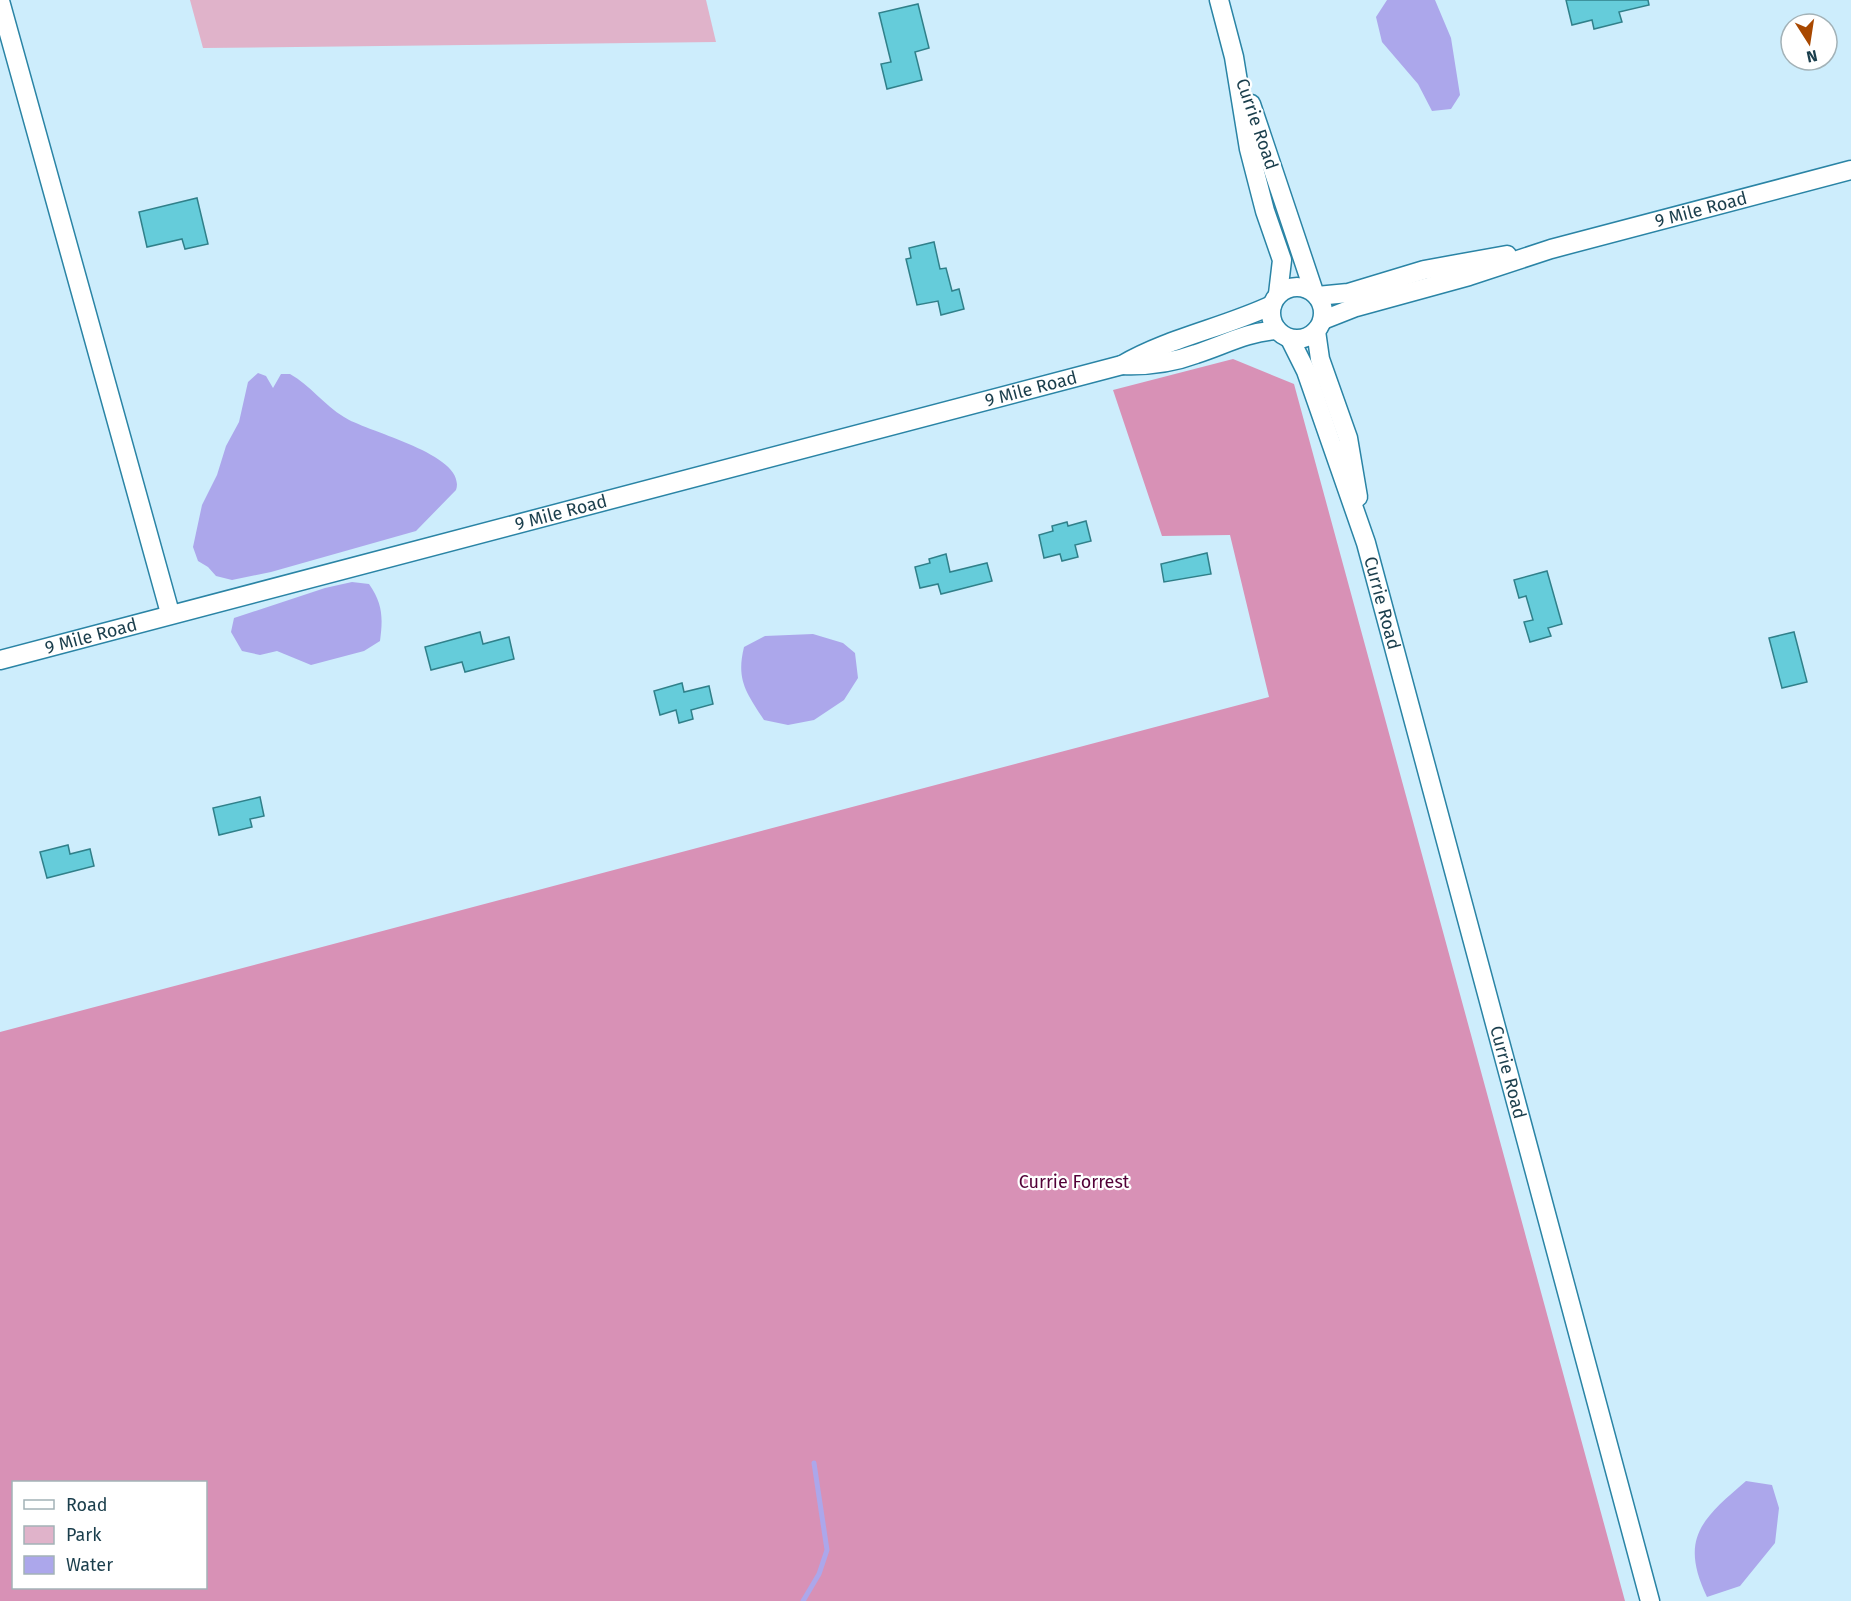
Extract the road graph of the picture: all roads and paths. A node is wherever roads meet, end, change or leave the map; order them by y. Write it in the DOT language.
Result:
graph roads {
  1 [pos="1219,0"];
  2 [pos="0,1"];
  3 [pos="1234,57"];
  4 [pos="1851,170"];
  5 [pos="1551,249"];
  6 [pos="1316,294"];
  7 [pos="1275,300"];
  8 [pos="1320,325"];
  9 [pos="1284,334"];
  10 [pos="1122,365"];
  11 [pos="1366,543"];
  12 [pos="170,613"];
  13 [pos="0,660"];
  14 [pos="1650,1601"];
  1 -- 3 [label="street, Currie Road"];
  2 -- 12 [label="street"];
  3 -- 6 [label="street, Currie Road"];
  3 -- 7 [label="street, Currie Road"];
  4 -- 5 [label="street, 9 Mile Road"];
  5 -- 6 [label="street, 9 Mile Road"];
  5 -- 8 [label="street, 9 Mile Road"];
  6 -- 7 [label="street"];
  6 -- 8 [label="street"];
  7 -- 9 [label="street"];
  7 -- 10 [label="street, 9 Mile Road"];
  8 -- 9 [label="street"];
  8 -- 11 [label="street, Currie Road"];
  9 -- 10 [label="street, 9 Mile Road"];
  9 -- 11 [label="street, Currie Road"];
  10 -- 12 [label="street, 9 Mile Road"];
  11 -- 14 [label="street, Currie Road"];
  12 -- 13 [label="street, 9 Mile Road"];
}
